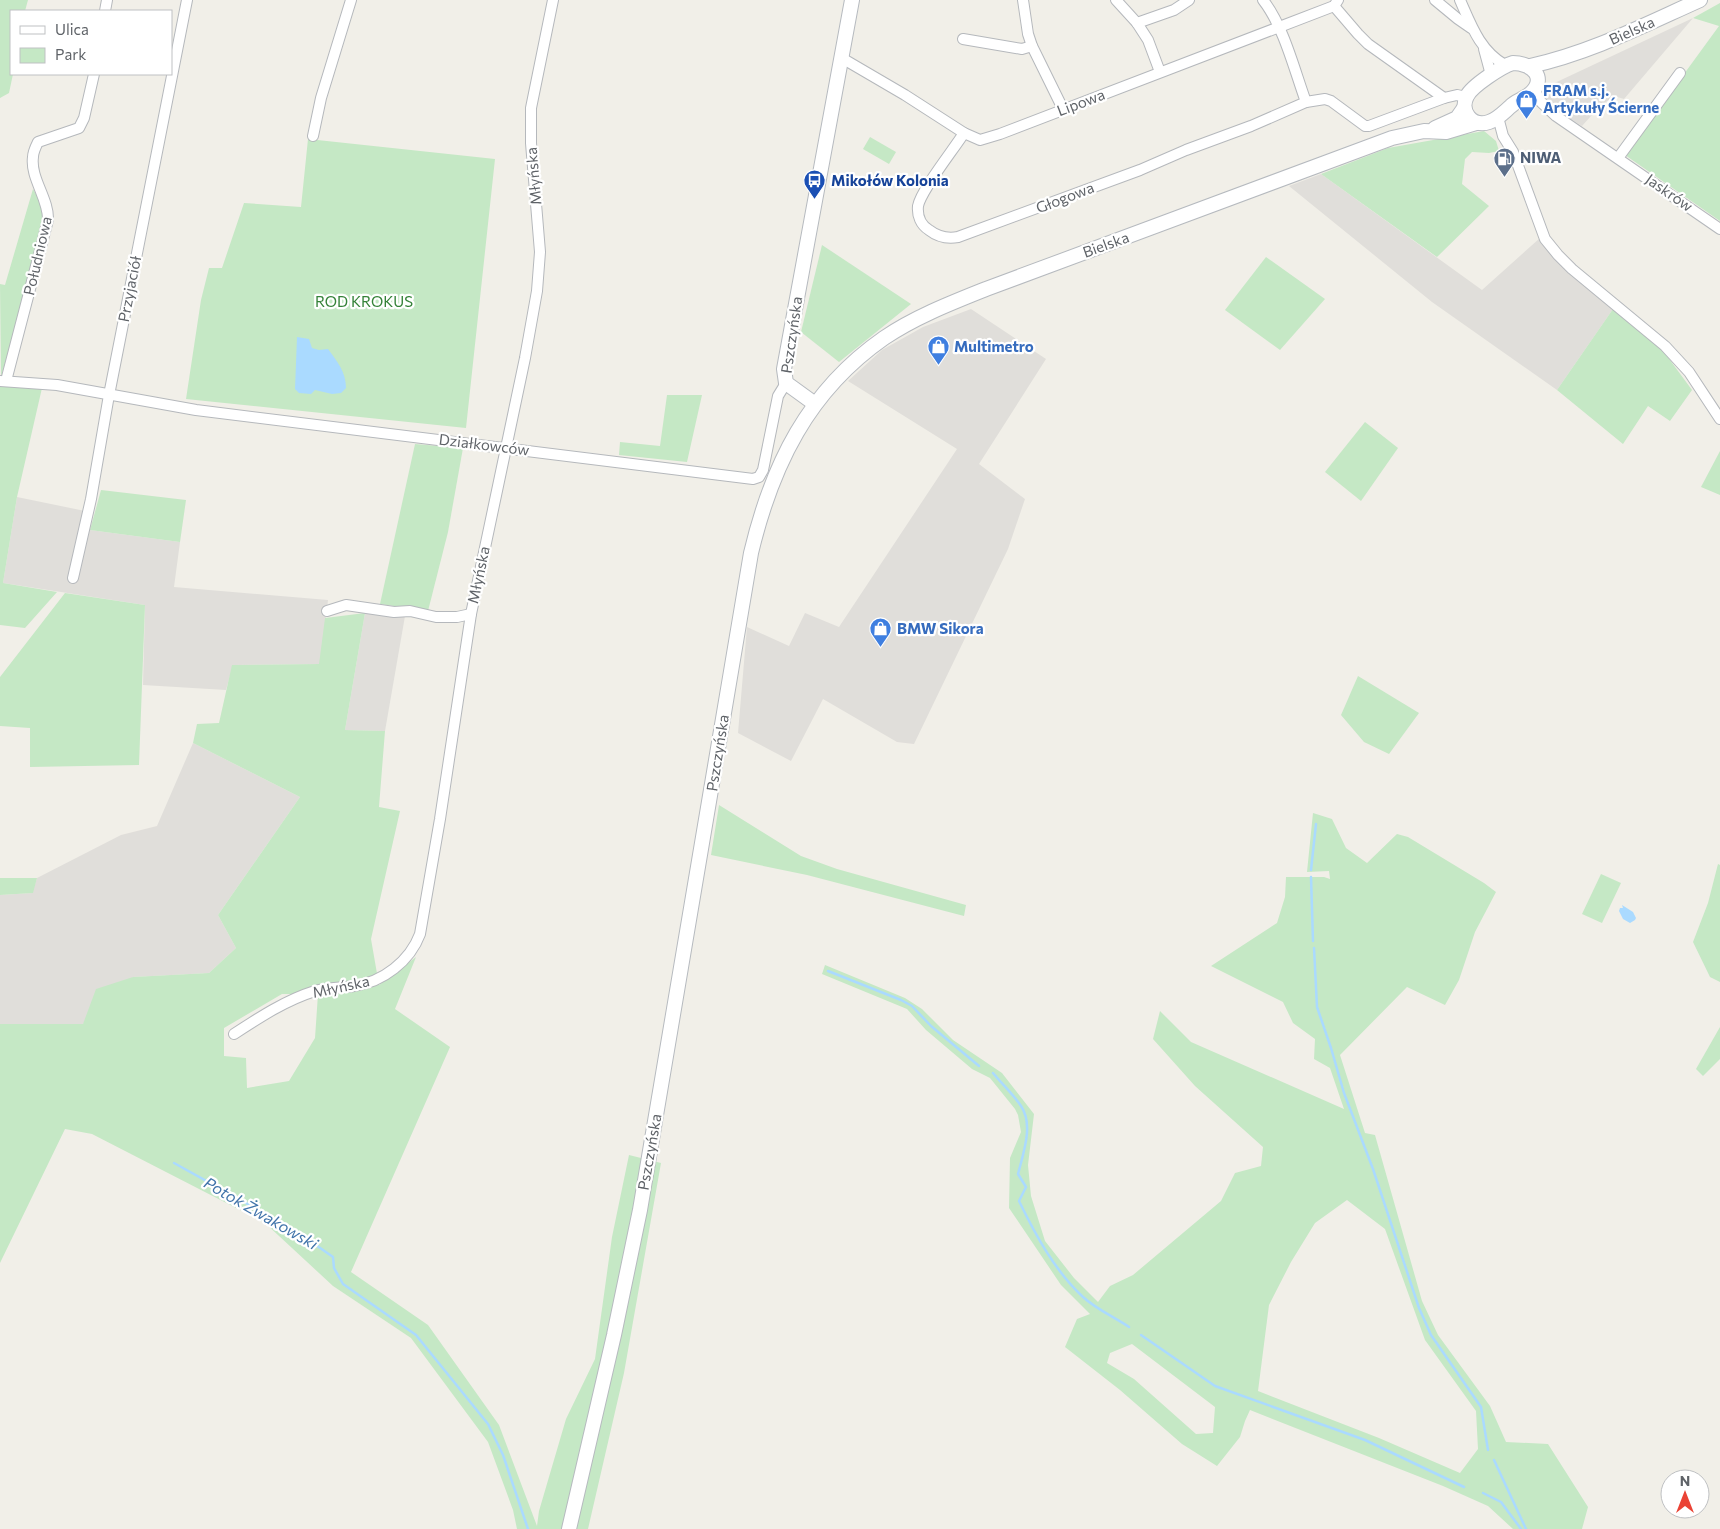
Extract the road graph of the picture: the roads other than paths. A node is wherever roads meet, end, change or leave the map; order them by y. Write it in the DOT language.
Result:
graph roads {
  1 [pos="187,0"];
  2 [pos="351,0"];
  3 [pos="553,0"];
  4 [pos="852,0"];
  5 [pos="1023,0"];
  6 [pos="1116,0"];
  7 [pos="1190,0"];
  8 [pos="1262,0"];
  9 [pos="1435,0"];
  10 [pos="1460,0"];
  11 [pos="1700,0"];
  12 [pos="1336,3"];
  13 [pos="1138,23"];
  14 [pos="1279,26"];
  15 [pos="1471,28"];
  16 [pos="963,39"];
  17 [pos="1032,46"];
  18 [pos="1484,48"];
  19 [pos="840,57"];
  20 [pos="1562,58"];
  21 [pos="1505,65"];
  22 [pos="1530,66"];
  23 [pos="1160,72"];
  24 [pos="1680,74"];
  25 [pos="94,75"];
  26 [pos="1491,75"];
  27 [pos="1532,89"];
  28 [pos="1444,98"];
  29 [pos="1306,102"];
  30 [pos="1465,102"];
  31 [pos="1063,109"];
  32 [pos="1487,121"];
  33 [pos="1424,132"];
  34 [pos="964,133"];
  35 [pos="313,136"];
  36 [pos="1618,158"];
  37 [pos="1720,229"];
  38 [pos="3,381"];
  39 [pos="786,383"];
  40 [pos="109,395"];
  41 [pos="814,404"];
  42 [pos="1720,418"];
  43 [pos="506,447"];
  44 [pos="73,578"];
  45 [pos="326,611"];
  46 [pos="471,614"];
  47 [pos="234,1034"];
  48 [pos="569,1529"];
  1 -- 40 [label="street, Przyjaciół"];
  2 -- 35 [label="street"];
  3 -- 43 [label="street, Młyńska"];
  4 -- 19 [label="main road, Pszczyńska"];
  5 -- 17 [label="street"];
  6 -- 13 [label="street"];
  7 -- 13 [label="street"];
  8 -- 14 [label="street"];
  9 -- 15 [label="street"];
  10 -- 15 [label="street"];
  11 -- 20 [label="main road, Bielska"];
  12 -- 14 [label="street, Lipowa"];
  12 -- 28 [label="street, Lipowa"];
  13 -- 23 [label="street"];
  14 -- 23 [label="street, Lipowa"];
  14 -- 29 [label="street"];
  15 -- 18 [label="street"];
  16 -- 17 [label="street"];
  17 -- 31 [label="street"];
  18 -- 21 [label="street"];
  18 -- 26 [label="street"];
  19 -- 34 [label="street, Lipowa"];
  19 -- 39 [label="main road, Pszczyńska"];
  20 -- 22 [label="main road, Bielska"];
  20 -- 27 [label="main road, Bielska"];
  21 -- 22 [label="main road, Bielska"];
  21 -- 26 [label="main road, Bielska"];
  22 -- 27 [label="main road"];
  23 -- 31 [label="street, Lipowa"];
  24 -- 36 [label="street"];
  25 -- 38 [label="street, Południowa"];
  26 -- 30 [label="main road, Bielska"];
  27 -- 32 [label="main road, Bielska"];
  27 -- 36 [label="street, Jaskrów"];
  28 -- 29 [label="street, Głogowa"];
  28 -- 30 [label="street"];
  29 -- 34 [label="street, Głogowa"];
  30 -- 32 [label="main road"];
  30 -- 33 [label="main road, Bielska"];
  31 -- 34 [label="street, Lipowa"];
  32 -- 33 [label="main road, Bielska"];
  32 -- 42 [label="street"];
  33 -- 41 [label="main road, Bielska"];
  36 -- 37 [label="street, Jaskrów"];
  38 -- 40 [label="street, Działkowców"];
  39 -- 41 [label="main road, Pszczyńska"];
  39 -- 43 [label="street, Działkowców"];
  40 -- 43 [label="street, Działkowców"];
  40 -- 44 [label="street, Przyjaciół"];
  41 -- 48 [label="main road, Pszczyńska"];
  43 -- 46 [label="street, Młyńska"];
  45 -- 46 [label="street"];
  46 -- 47 [label="street, Młyńska"];
}
